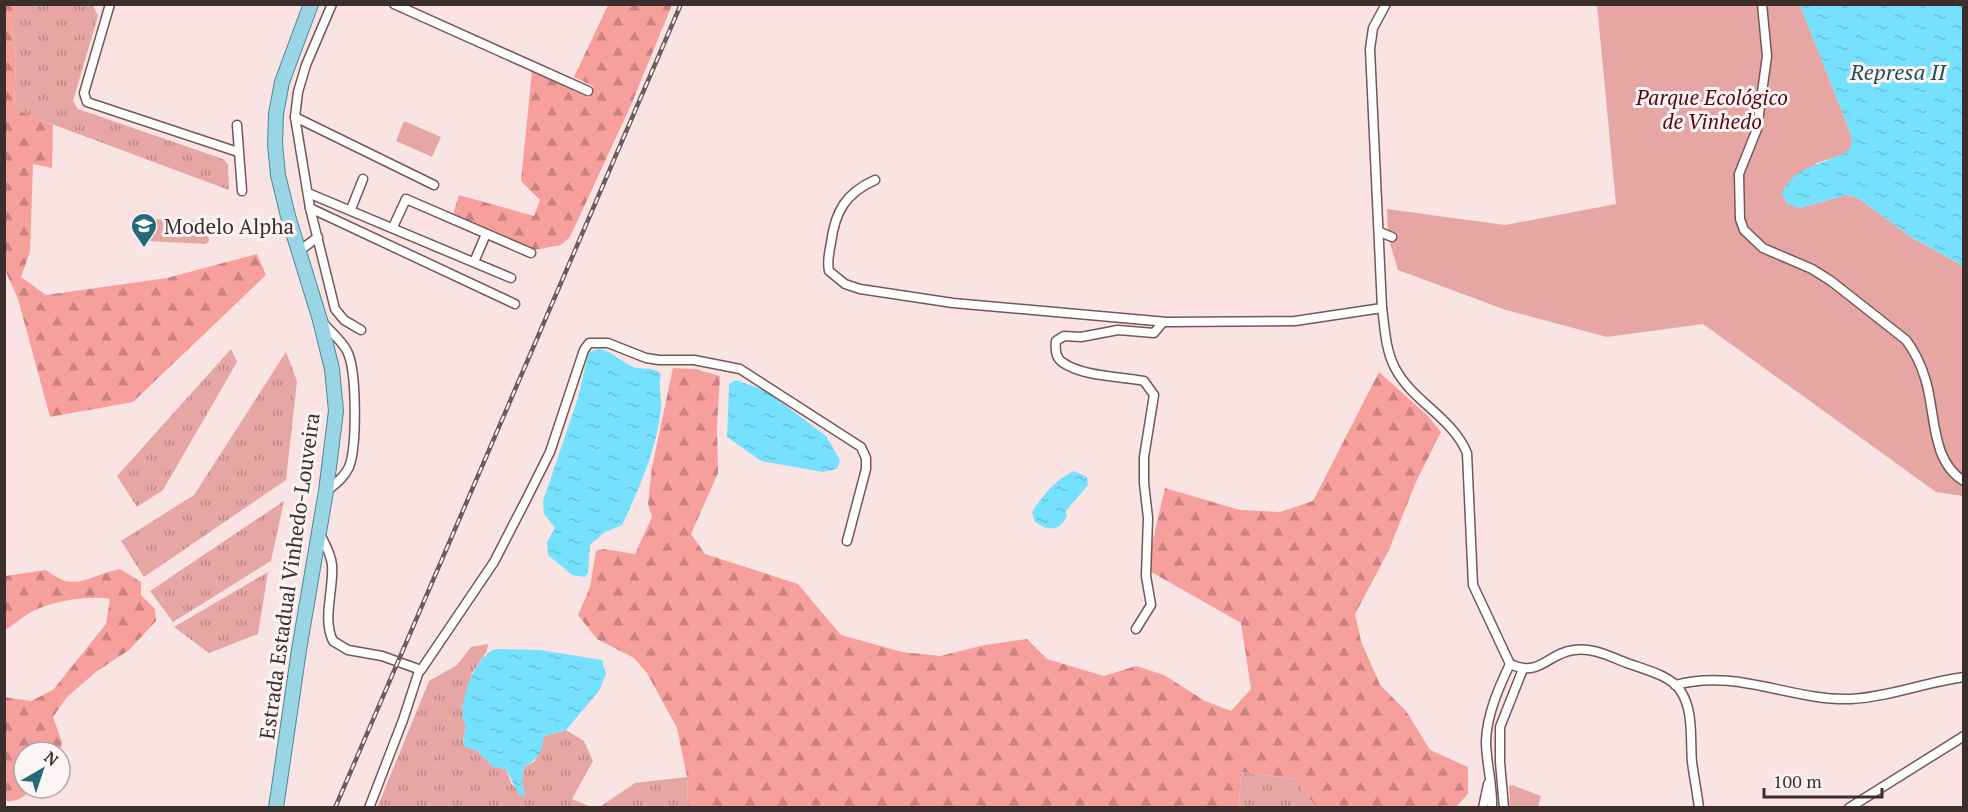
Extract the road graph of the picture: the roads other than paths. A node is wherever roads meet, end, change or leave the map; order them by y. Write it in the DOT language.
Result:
graph roads {
  1 [pos="111,4"];
  2 [pos="311,4"];
  3 [pos="332,4"];
  4 [pos="394,4"];
  5 [pos="1386,4"];
  6 [pos="1762,4"];
  7 [pos="588,91"];
  8 [pos="295,117"];
  9 [pos="237,125"];
  10 [pos="238,152"];
  11 [pos="363,179"];
  12 [pos="875,180"];
  13 [pos="434,185"];
  14 [pos="242,191"];
  15 [pos="308,193"];
  16 [pos="310,208"];
  17 [pos="351,209"];
  18 [pos="393,227"];
  19 [pos="1380,232"];
  20 [pos="486,234"];
  21 [pos="318,237"];
  22 [pos="1392,237"];
  23 [pos="298,251"];
  24 [pos="531,253"];
  25 [pos="474,262"];
  26 [pos="511,278"];
  27 [pos="515,304"];
  28 [pos="1382,308"];
  29 [pos="320,320"];
  30 [pos="1163,322"];
  31 [pos="361,330"];
  32 [pos="1964,481"];
  33 [pos="326,491"];
  34 [pos="320,534"];
  35 [pos="846,541"];
  36 [pos="1136,629"];
  37 [pos="1510,664"];
  38 [pos="1523,669"];
  39 [pos="419,670"];
  40 [pos="1964,677"];
  41 [pos="1675,685"];
  42 [pos="1488,723"];
  43 [pos="1500,727"];
  44 [pos="1964,736"];
  45 [pos="1488,762"];
  46 [pos="1500,762"];
  47 [pos="1489,774"];
  48 [pos="276,807"];
  49 [pos="369,807"];
  50 [pos="1483,807"];
  51 [pos="1492,807"];
  52 [pos="1504,807"];
  53 [pos="1699,807"];
  54 [pos="1849,807"];
  1 -- 10 [label="street"];
  2 -- 23 [label="main road, Estrada Estadual Vinhedo-Louveira"];
  3 -- 8 [label="street"];
  4 -- 7 [label="street"];
  5 -- 19 [label="street"];
  6 -- 32 [label="street"];
  8 -- 13 [label="street"];
  8 -- 15 [label="street"];
  9 -- 10 [label="street"];
  10 -- 14 [label="street"];
  11 -- 17 [label="street"];
  12 -- 30 [label="street"];
  15 -- 16 [label="street"];
  15 -- 17 [label="street"];
  16 -- 21 [label="street"];
  16 -- 27 [label="street"];
  17 -- 18 [label="street"];
  18 -- 20 [label="street"];
  18 -- 25 [label="street"];
  19 -- 22 [label="street"];
  19 -- 28 [label="street"];
  20 -- 24 [label="street"];
  20 -- 25 [label="street"];
  21 -- 23 [label="street"];
  21 -- 31 [label="street"];
  23 -- 29 [label="main road, Estrada Estadual Vinhedo-Louveira"];
  25 -- 26 [label="street"];
  28 -- 30 [label="street"];
  28 -- 37 [label="street"];
  29 -- 33 [label="main road, Estrada Estadual Vinhedo-Louveira"];
  29 -- 33 [label="street"];
  30 -- 36 [label="street"];
  33 -- 34 [label="main road, Estrada Estadual Vinhedo-Louveira"];
  34 -- 39 [label="street"];
  34 -- 48 [label="main road, Estrada Estadual Vinhedo-Louveira"];
  35 -- 39 [label="street"];
  37 -- 38 [label="street"];
  37 -- 42 [label="street"];
  38 -- 41 [label="street"];
  38 -- 43 [label="street"];
  39 -- 49 [label="street"];
  40 -- 41 [label="street"];
  41 -- 53 [label="street"];
  42 -- 43 [label="street"];
  42 -- 45 [label="street"];
  43 -- 46 [label="street"];
  44 -- 54 [label="street"];
  45 -- 46 [label="street"];
  45 -- 47 [label="street"];
  46 -- 52 [label="street"];
  47 -- 50 [label="street"];
  47 -- 51 [label="street"];
}
